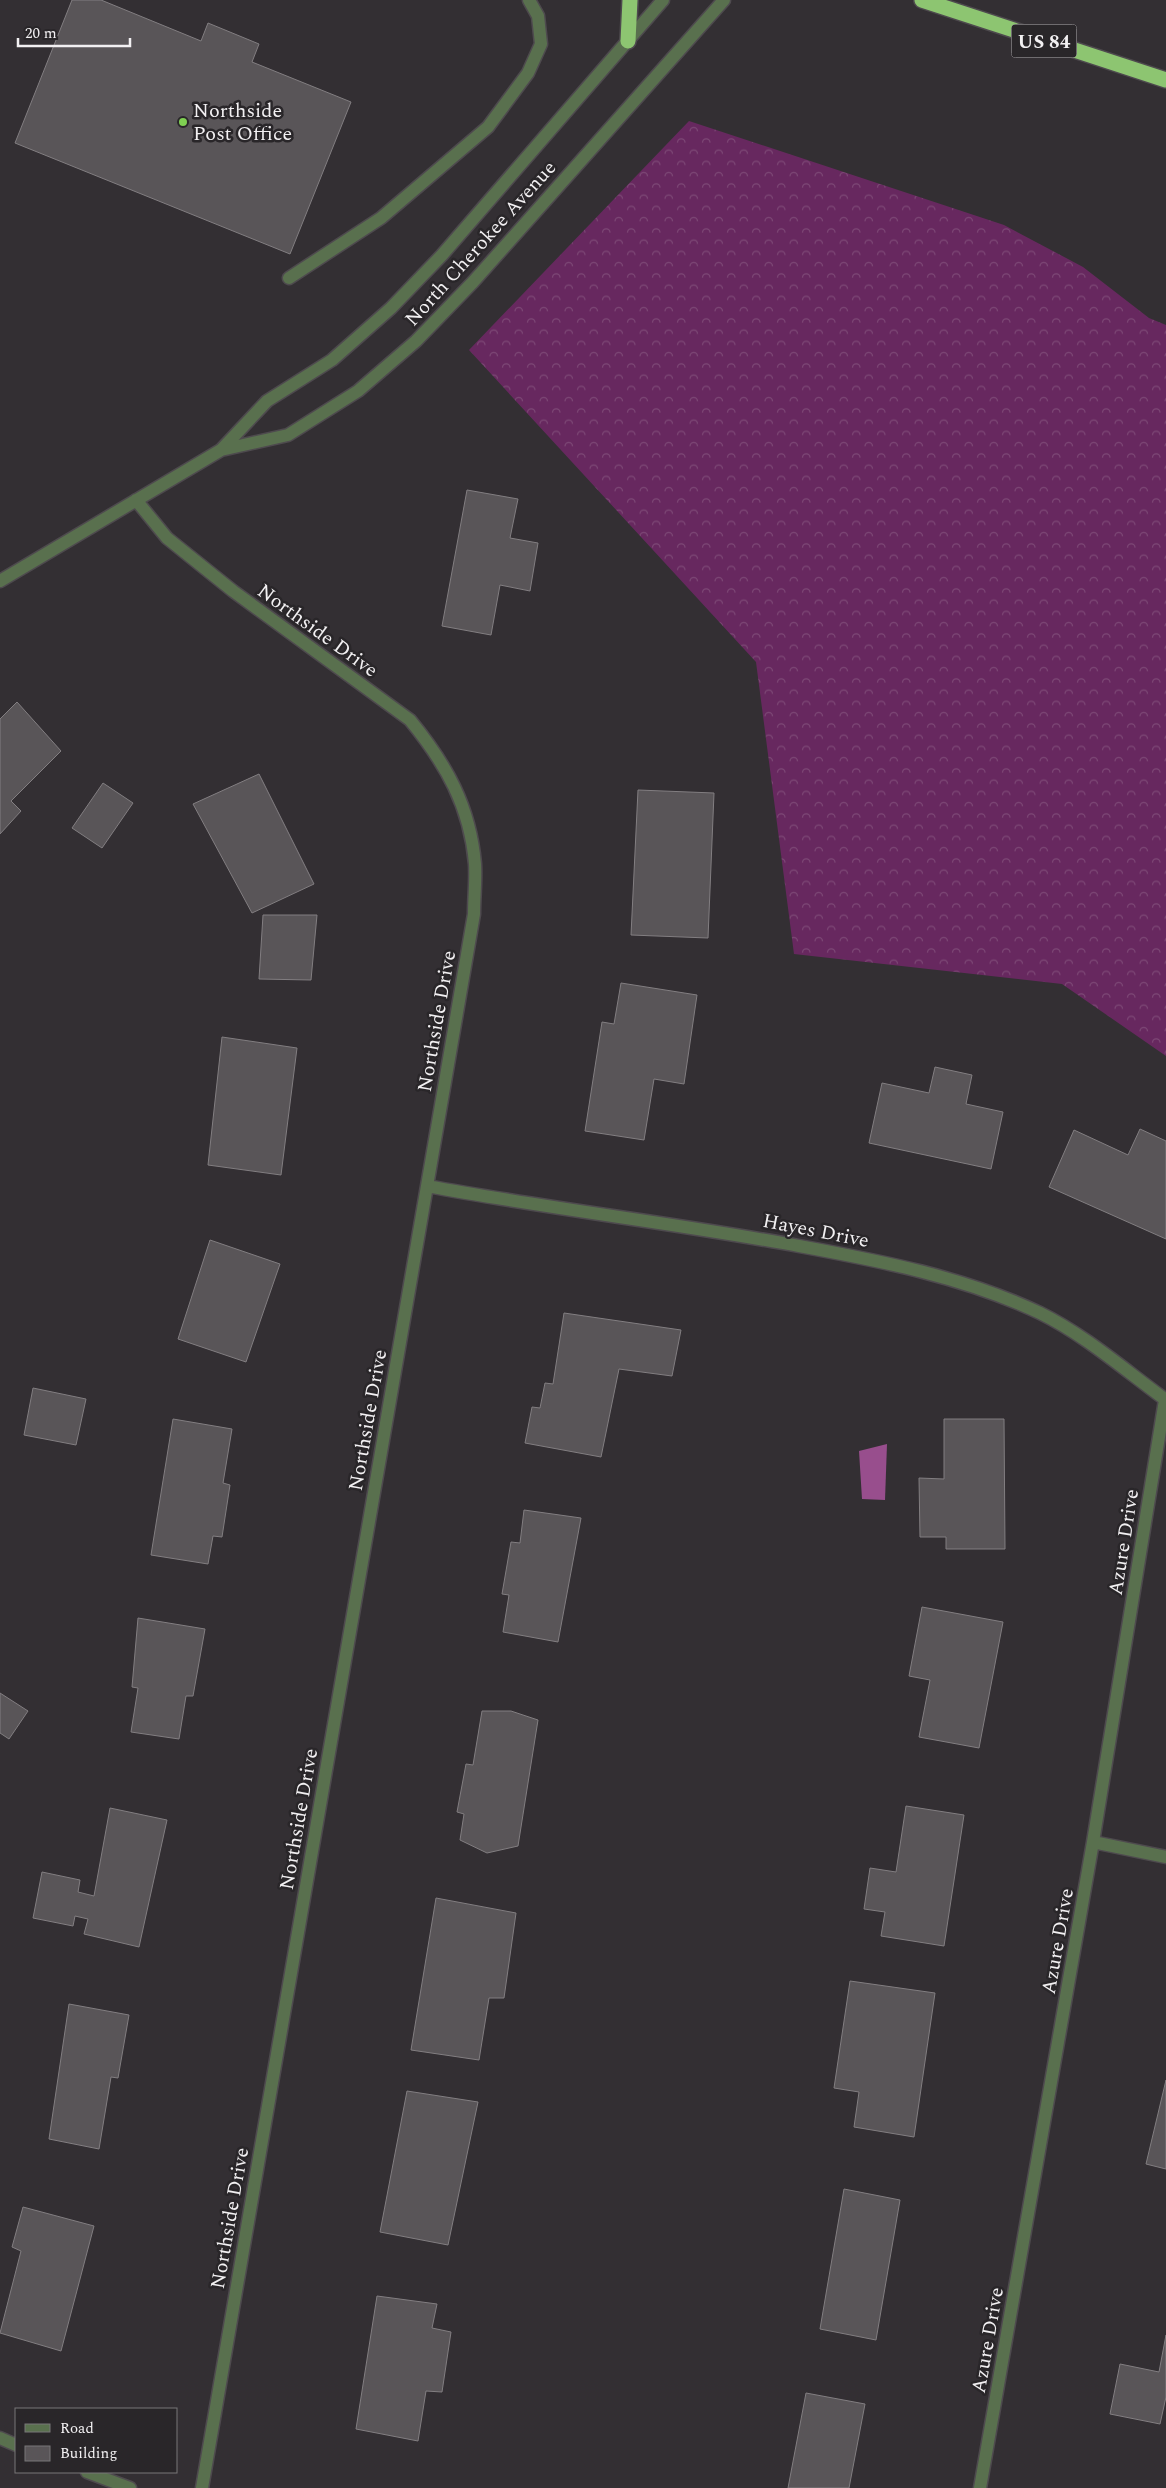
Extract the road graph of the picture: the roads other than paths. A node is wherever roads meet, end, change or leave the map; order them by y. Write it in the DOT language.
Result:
graph roads {
  1 [pos="529,0"];
  2 [pos="630,0"];
  3 [pos="663,0"];
  4 [pos="724,0"];
  5 [pos="922,0"];
  6 [pos="628,41"];
  7 [pos="1166,80"];
  8 [pos="289,278"];
  9 [pos="221,450"];
  10 [pos="136,500"];
  11 [pos="0,581"];
  12 [pos="427,1186"];
  13 [pos="1166,1400"];
  14 [pos="1093,1842"];
  15 [pos="1166,1857"];
  16 [pos="0,2438"];
  17 [pos="15,2445"];
  18 [pos="90,2473"];
  19 [pos="130,2488"];
  20 [pos="202,2488"];
  21 [pos="980,2488"];
  1 -- 8 [label="street"];
  2 -- 6 [label="highway"];
  3 -- 6 [label="street, North Cherokee Avenue"];
  4 -- 9 [label="street, North Cherokee Avenue"];
  5 -- 7 [label="highway, US 84"];
  6 -- 9 [label="street, North Cherokee Avenue"];
  9 -- 10 [label="street, North Cherokee Avenue"];
  10 -- 11 [label="street, North Cherokee Avenue"];
  10 -- 12 [label="street, Northside Drive"];
  12 -- 13 [label="street, Hayes Drive"];
  12 -- 20 [label="street, Northside Drive"];
  13 -- 14 [label="street, Azure Drive"];
  14 -- 15 [label="street"];
  14 -- 21 [label="street, Azure Drive"];
  16 -- 17 [label="street"];
  18 -- 19 [label="street"];
}
